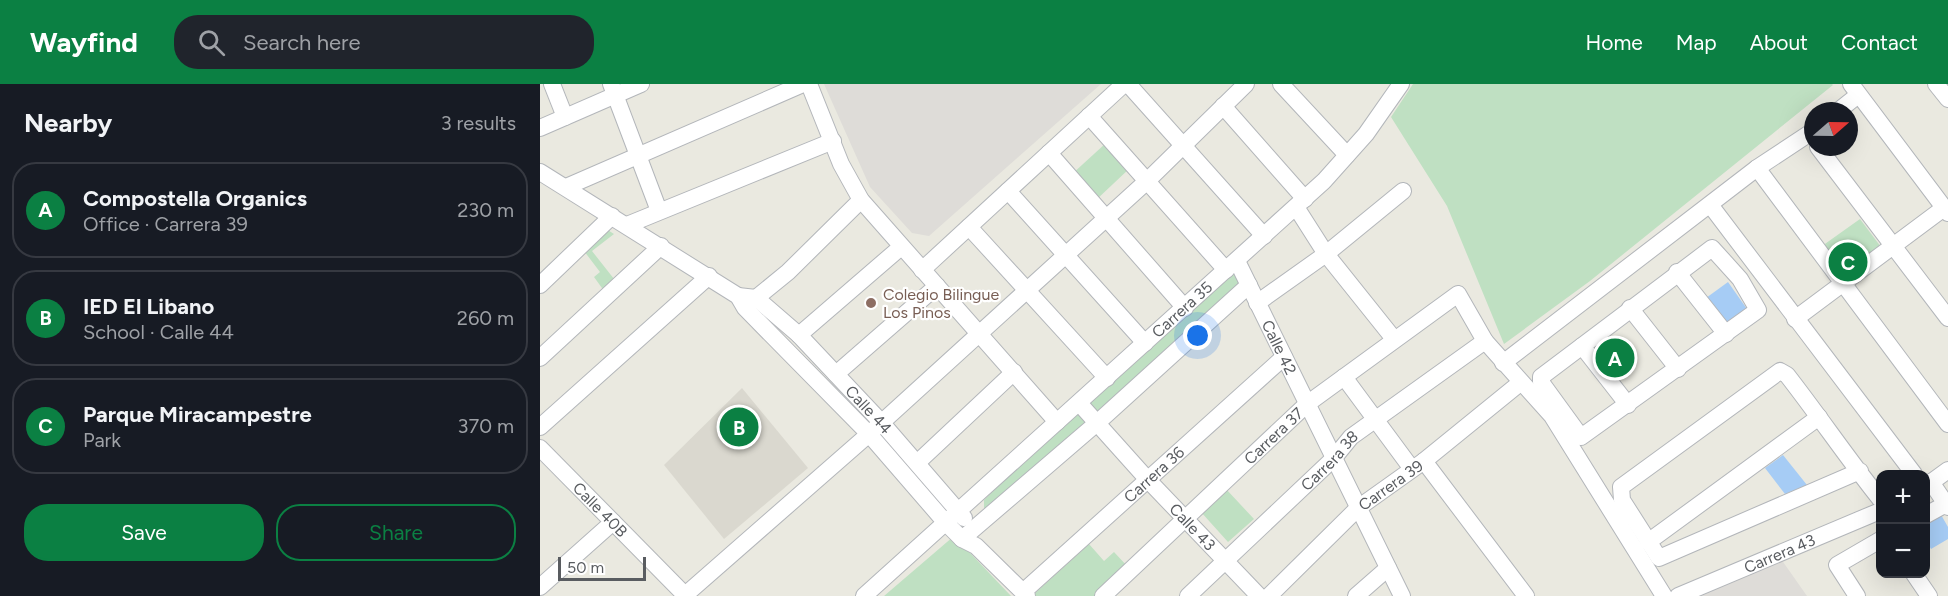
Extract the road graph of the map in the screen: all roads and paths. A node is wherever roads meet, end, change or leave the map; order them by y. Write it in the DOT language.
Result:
graph roads {
  1 [pos="552,84"];
  2 [pos="641,84"];
  3 [pos="803,84"];
  4 [pos="809,84"];
  5 [pos="1126,84"];
  6 [pos="1246,84"];
  7 [pos="1281,84"];
  8 [pos="1401,84"];
  9 [pos="1936,84"];
  10 [pos="1854,88"];
  11 [pos="613,89"];
  12 [pos="1948,99"];
  13 [pos="1844,102"];
  14 [pos="1223,106"];
  15 [pos="1089,116"];
  16 [pos="565,117"];
  17 [pos="540,128"];
  18 [pos="833,141"];
  19 [pos="1804,143"];
  20 [pos="1183,145"];
  21 [pos="1049,153"];
  22 [pos="1347,155"];
  23 [pos="637,156"];
  24 [pos="1826,156"];
  25 [pos="1757,168"];
  26 [pos="540,171"];
  27 [pos="1146,182"];
  28 [pos="566,187"];
  29 [pos="1008,191"];
  30 [pos="1403,191"];
  31 [pos="861,200"];
  32 [pos="1300,203"];
  33 [pos="1711,206"];
  34 [pos="1946,210"];
  35 [pos="659,211"];
  36 [pos="612,216"];
  37 [pos="1106,219"];
  38 [pos="627,225"];
  39 [pos="969,227"];
  40 [pos="1263,236"];
  41 [pos="661,246"];
  42 [pos="901,247"];
  43 [pos="1893,247"];
  44 [pos="1067,254"];
  45 [pos="1326,254"];
  46 [pos="1231,266"];
  47 [pos="1756,267"];
  48 [pos="922,270"];
  49 [pos="1677,272"];
  50 [pos="709,276"];
  51 [pos="1740,279"];
  52 [pos="1843,284"];
  53 [pos="540,285"];
  54 [pos="1249,285"];
  55 [pos="937,286"];
  56 [pos="1027,291"];
  57 [pos="746,300"];
  58 [pos="1257,303"];
  59 [pos="1185,308"];
  60 [pos="1630,308"];
  61 [pos="1948,318"];
  62 [pos="1795,320"];
  63 [pos="980,333"];
  64 [pos="1726,334"];
  65 [pos="799,335"];
  66 [pos="1394,339"];
  67 [pos="1485,341"];
  68 [pos="1145,343"];
  69 [pos="1582,346"];
  70 [pos="1284,357"];
  71 [pos="540,358"];
  72 [pos="1503,363"];
  73 [pos="1678,369"];
  74 [pos="1014,372"];
  75 [pos="836,374"];
  76 [pos="1344,376"];
  77 [pos="1107,378"];
  78 [pos="1520,383"];
  79 [pos="1079,403"];
  80 [pos="1307,404"];
  81 [pos="1628,405"];
  82 [pos="1819,417"];
  83 [pos="1375,420"];
  84 [pos="881,422"];
  85 [pos="1057,422"];
  86 [pos="1097,423"];
  87 [pos="1948,424"];
  88 [pos="540,427"];
  89 [pos="868,434"];
  90 [pos="540,448"];
  91 [pos="1333,459"];
  92 [pos="916,463"];
  93 [pos="1418,465"];
  94 [pos="1911,470"];
  95 [pos="1948,470"];
  96 [pos="1860,471"];
  97 [pos="1148,480"];
  98 [pos="1930,483"];
  99 [pos="1930,486"];
  100 [pos="1876,492"];
  101 [pos="1947,506"];
  102 [pos="1358,508"];
  103 [pos="1876,513"];
  104 [pos="1930,513"];
  105 [pos="952,517"];
  106 [pos="1186,520"];
  107 [pos="613,522"];
  108 [pos="970,538"];
  109 [pos="1648,542"];
  110 [pos="1876,543"];
  111 [pos="1227,561"];
  112 [pos="1388,568"];
  113 [pos="1917,578"];
  114 [pos="540,587"];
  115 [pos="1025,594"];
  116 [pos="685,596"];
  117 [pos="864,596"];
  118 [pos="1103,596"];
  119 [pos="1188,596"];
  120 [pos="1259,596"];
  121 [pos="1269,596"];
  122 [pos="1356,596"];
  123 [pos="1402,596"];
  124 [pos="1526,596"];
  125 [pos="1664,596"];
  126 [pos="1678,596"];
  127 [pos="1857,596"];
  128 [pos="1929,596"];
  1 -- 16 [label="street"];
  2 -- 11 [label="street"];
  3 -- 23 [label="street"];
  4 -- 18 [label="street"];
  5 -- 15 [label="street"];
  5 -- 20 [label="street"];
  6 -- 14 [label="street"];
  7 -- 22 [label="street"];
  8 -- 22 [label="street, Carrera 35"];
  9 -- 12 [label="street"];
  10 -- 13 [label="street"];
  10 -- 34 [label="street"];
  11 -- 16 [label="street"];
  11 -- 23 [label="street"];
  14 -- 20 [label="street"];
  14 -- 32 [label="street"];
  15 -- 21 [label="street"];
  15 -- 27 [label="street, Calle 42"];
  16 -- 17 [label="street"];
  18 -- 31 [label="street"];
  18 -- 35 [label="street"];
  19 -- 25 [label="street"];
  20 -- 27 [label="street"];
  20 -- 40 [label="street"];
  21 -- 29 [label="street"];
  21 -- 37 [label="street"];
  22 -- 32 [label="street, Carrera 35"];
  23 -- 28 [label="street"];
  23 -- 35 [label="street"];
  24 -- 43 [label="street"];
  25 -- 33 [label="street"];
  25 -- 52 [label="street"];
  26 -- 28 [label="street, Calle 44"];
  27 -- 37 [label="street"];
  27 -- 46 [label="street, Calle 42"];
  28 -- 36 [label="street, Calle 44"];
  29 -- 39 [label="street"];
  29 -- 44 [label="street"];
  30 -- 45 [label="street"];
  31 -- 42 [label="street"];
  31 -- 57 [label="street"];
  32 -- 40 [label="street, Carrera 35"];
  32 -- 45 [label="street"];
  33 -- 47 [label="street"];
  33 -- 72 [label="street"];
  34 -- 43 [label="street"];
  35 -- 38 [label="street"];
  36 -- 38 [label="street, Calle 44"];
  36 -- 53 [label="street"];
  37 -- 44 [label="street"];
  37 -- 59 [label="street"];
  38 -- 41 [label="street, Calle 44"];
  39 -- 48 [label="street"];
  39 -- 56 [label="street"];
  40 -- 46 [label="street, Carrera 35"];
  41 -- 50 [label="street, Calle 44"];
  41 -- 71 [label="street"];
  42 -- 48 [label="street"];
  42 -- 65 [label="street"];
  43 -- 52 [label="street"];
  43 -- 61 [label="street"];
  44 -- 56 [label="street"];
  44 -- 68 [label="street"];
  45 -- 58 [label="street"];
  45 -- 66 [label="street"];
  46 -- 54 [label="street, Calle 42"];
  46 -- 59 [label="street, Carrera 35"];
  47 -- 51 [label="street"];
  47 -- 62 [label="street"];
  48 -- 55 [label="street"];
  49 -- 51 [label="street"];
  49 -- 60 [label="street"];
  49 -- 64 [label="street"];
  50 -- 57 [label="street, Calle 44"];
  50 -- 88 [label="street"];
  51 -- 64 [label="street"];
  52 -- 62 [label="street"];
  52 -- 87 [label="street"];
  54 -- 58 [label="street, Calle 42"];
  54 -- 86 [label="street"];
  55 -- 63 [label="street"];
  55 -- 75 [label="street"];
  56 -- 63 [label="street"];
  56 -- 77 [label="street"];
  57 -- 65 [label="street, Calle 44"];
  57 -- 89 [label="street, Calle 44"];
  58 -- 70 [label="street, Calle 42"];
  59 -- 68 [label="street, Carrera 35"];
  60 -- 69 [label="street"];
  60 -- 73 [label="street"];
  62 -- 94 [label="street"];
  63 -- 74 [label="street"];
  63 -- 84 [label="street"];
  64 -- 73 [label="street"];
  65 -- 75 [label="street, Calle 44"];
  66 -- 67 [label="street, Carrera 37"];
  66 -- 76 [label="street, Carrera 37"];
  67 -- 72 [label="street"];
  67 -- 83 [label="street, Carrera 38"];
  68 -- 77 [label="street, Carrera 35"];
  69 -- 81 [label="street"];
  69 -- 81 [label="street"];
  70 -- 80 [label="street, Calle 42"];
  70 -- 97 [label="street, Carrera 36"];
  72 -- 78 [label="street"];
  73 -- 81 [label="street"];
  74 -- 85 [label="street"];
  74 -- 92 [label="street"];
  75 -- 84 [label="street, Calle 44"];
  76 -- 80 [label="street, Carrera 37"];
  76 -- 83 [label="street"];
  77 -- 79 [label="street, Carrera 35"];
  78 -- 93 [label="street, Carrera 39"];
  78 -- 125 [label="street"];
  79 -- 85 [label="street, Carrera 35"];
  79 -- 86 [label="street, Calle 43"];
  80 -- 91 [label="street, Calle 42"];
  80 -- 106 [label="street, Carrera 37"];
  82 -- 96 [label="street"];
  82 -- 109 [label="street"];
  82 -- 109 [label="street"];
  83 -- 91 [label="street, Carrera 38"];
  83 -- 93 [label="street"];
  84 -- 89 [label="street"];
  84 -- 92 [label="street, Calle 44"];
  85 -- 105 [label="street, Carrera 35"];
  86 -- 97 [label="street, Calle 43"];
  86 -- 108 [label="street"];
  89 -- 105 [label="street, Calle 44"];
  89 -- 116 [label="street"];
  90 -- 107 [label="street, Calle 40B"];
  91 -- 102 [label="street, Calle 42"];
  91 -- 111 [label="street, Carrera 38"];
  92 -- 105 [label="street, Calle 44"];
  93 -- 102 [label="street, Carrera 39"];
  93 -- 124 [label="street"];
  95 -- 98 [label="street"];
  96 -- 100 [label="street"];
  96 -- 109 [label="street"];
  97 -- 106 [label="street, Calle 43"];
  97 -- 115 [label="street, Carrera 36"];
  99 -- 101 [label="street"];
  101 -- 104 [label="street"];
  102 -- 112 [label="street, Calle 42"];
  102 -- 121 [label="street, Carrera 39"];
  103 -- 126 [label="street, Carrera 43"];
  105 -- 108 [label="street, Calle 44"];
  105 -- 117 [label="street, Carrera 35"];
  106 -- 111 [label="street, Calle 43"];
  106 -- 118 [label="street, Carrera 37"];
  107 -- 114 [label="street"];
  107 -- 116 [label="street, Calle 40B"];
  108 -- 115 [label="street, Calle 44"];
  110 -- 127 [label="street"];
  111 -- 119 [label="street, Carrera 38"];
  111 -- 120 [label="street, Calle 43"];
  112 -- 122 [label="street"];
  112 -- 123 [label="street, Calle 42"];
  113 -- 128 [label="street"];
}
